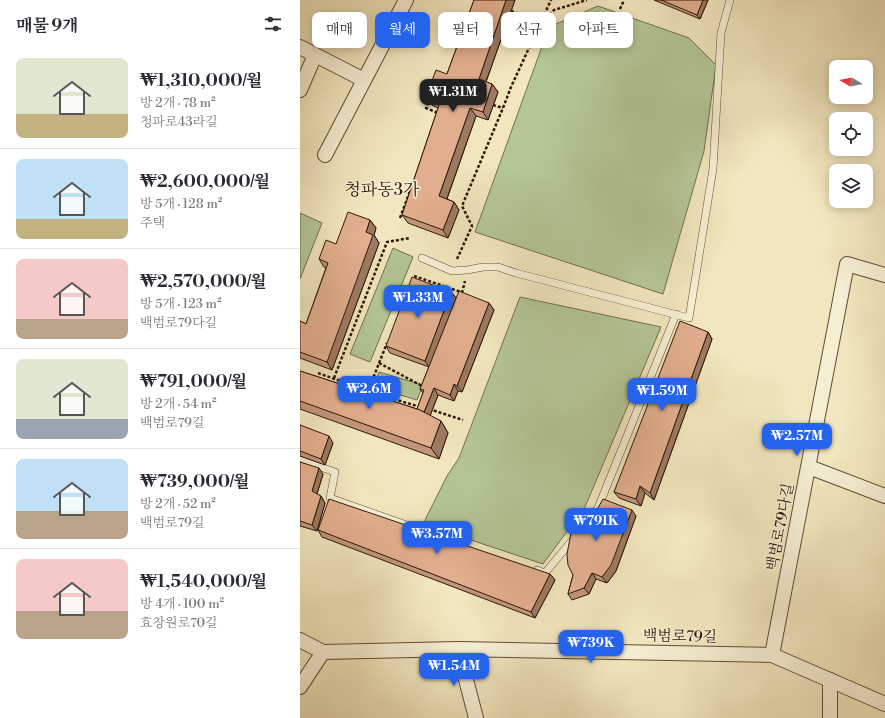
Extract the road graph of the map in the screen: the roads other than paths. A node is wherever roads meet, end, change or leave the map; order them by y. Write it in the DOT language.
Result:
graph roads {
  1 [pos="406,0"];
  2 [pos="730,0"];
  3 [pos="300,47"];
  4 [pos="315,55"];
  5 [pos="364,80"];
  6 [pos="300,90"];
  7 [pos="325,155"];
  8 [pos="422,258"];
  9 [pos="885,275"];
  10 [pos="676,314"];
  11 [pos="300,460"];
  12 [pos="809,467"];
  13 [pos="885,496"];
  14 [pos="590,518"];
  15 [pos="580,530"];
  16 [pos="456,542"];
  17 [pos="530,568"];
  18 [pos="300,640"];
  19 [pos="458,649"];
  20 [pos="323,652"];
  21 [pos="772,655"];
  22 [pos="830,680"];
  23 [pos="300,687"];
  24 [pos="885,704"];
  25 [pos="476,718"];
  26 [pos="830,718"];
  1 -- 5 [label="street"];
  2 -- 10 [label="lane"];
  3 -- 4 [label="street"];
  4 -- 5 [label="street"];
  4 -- 6 [label="street"];
  5 -- 7 [label="street"];
  8 -- 10 [label="lane"];
  9 -- 12 [label="street, 백범로79다길"];
  10 -- 14 [label="lane"];
  11 -- 16 [label="lane"];
  12 -- 13 [label="street"];
  12 -- 21 [label="street, 백범로79다길"];
  15 -- 17 [label="lane"];
  18 -- 20 [label="street, 백범로79길"];
  19 -- 20 [label="street, 백범로79길"];
  19 -- 21 [label="street, 백범로79길"];
  19 -- 25 [label="street"];
  20 -- 23 [label="street"];
  21 -- 22 [label="street, 백범로79길"];
  22 -- 24 [label="street, 백범로79길"];
  22 -- 26 [label="street"];
}
